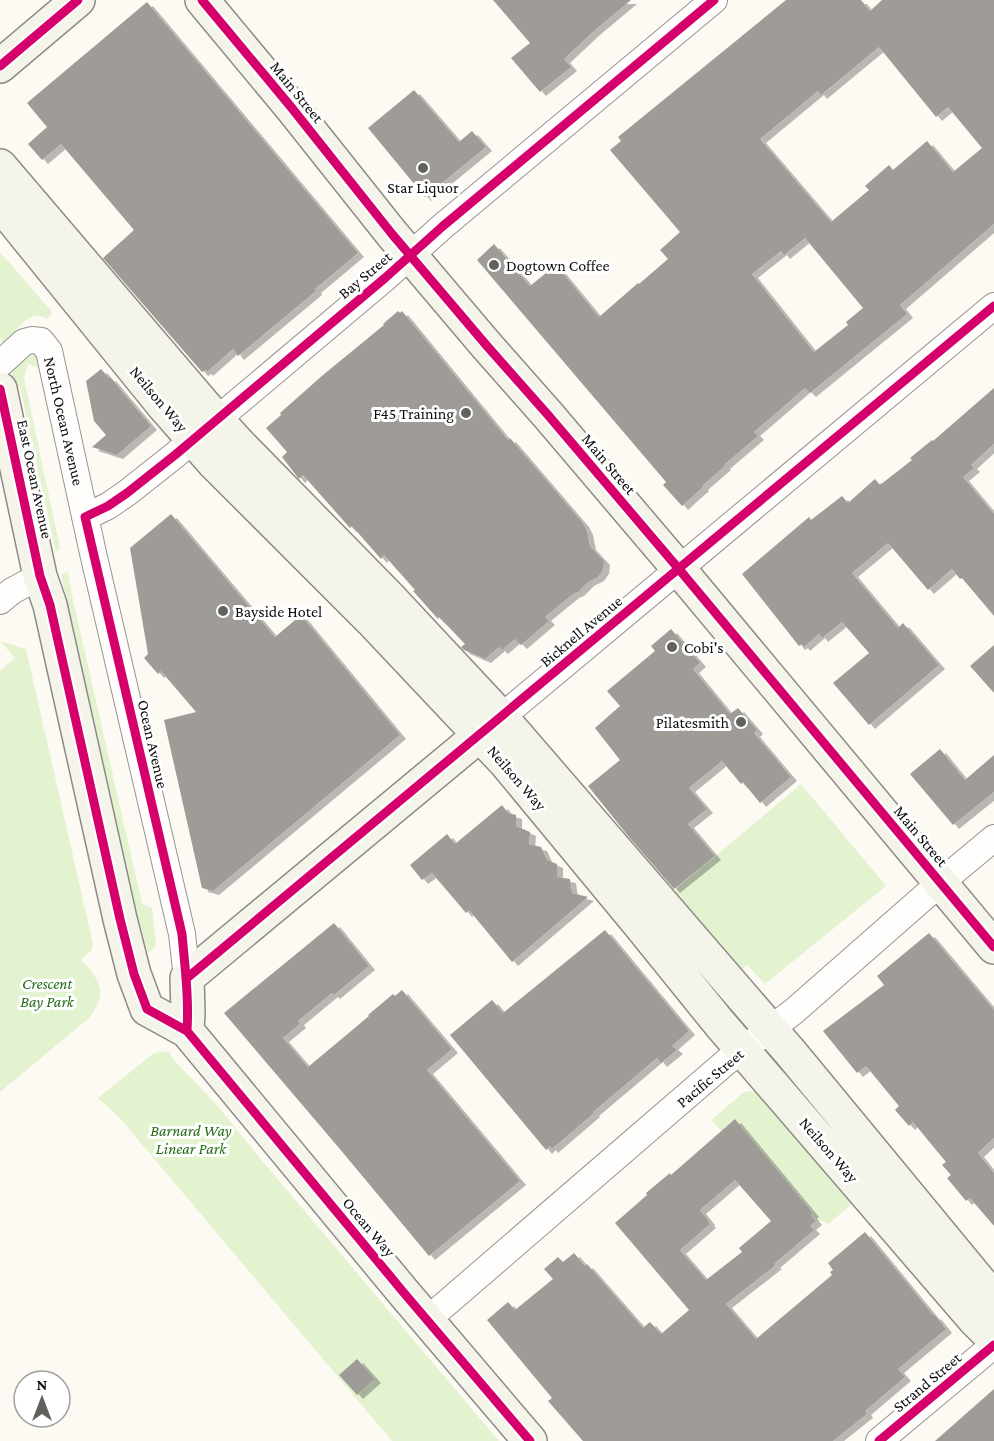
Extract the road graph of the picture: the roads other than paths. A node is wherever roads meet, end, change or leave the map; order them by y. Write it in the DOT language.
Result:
graph roads {
  1 [pos="78,0"];
  2 [pos="202,0"];
  3 [pos="714,0"];
  4 [pos="0,66"];
  5 [pos="0,166"];
  6 [pos="0,204"];
  7 [pos="411,256"];
  8 [pos="994,306"];
  9 [pos="0,364"];
  10 [pos="0,389"];
  11 [pos="204,429"];
  12 [pos="85,517"];
  13 [pos="678,568"];
  14 [pos="40,576"];
  15 [pos="0,601"];
  16 [pos="491,725"];
  17 [pos="994,838"];
  18 [pos="940,883"];
  19 [pos="994,947"];
  20 [pos="187,978"];
  21 [pos="187,1031"];
  22 [pos="757,1039"];
  23 [pos="994,1299"];
  24 [pos="427,1320"];
  25 [pos="994,1339"];
  26 [pos="994,1345"];
  27 [pos="530,1441"];
  28 [pos="879,1441"];
  1 -- 4 [label="street"];
  2 -- 7 [label="street, Main Street"];
  3 -- 7 [label="street, Bay Street"];
  5 -- 11 [label="street, Neilson Way"];
  6 -- 11 [label="street, Neilson Way"];
  7 -- 11 [label="street, Bay Street"];
  7 -- 13 [label="street, Main Street"];
  8 -- 13 [label="street, Bicknell Avenue"];
  9 -- 12 [label="street, North Ocean Avenue"];
  10 -- 14 [label="street, East Ocean Avenue"];
  11 -- 12 [label="street, Bay Street"];
  11 -- 16 [label="street, Neilson Way"];
  12 -- 20 [label="street, Ocean Avenue"];
  13 -- 16 [label="street, Bicknell Avenue"];
  13 -- 18 [label="street, Main Street"];
  14 -- 15 [label="street"];
  14 -- 21 [label="street, Ocean Way"];
  16 -- 20 [label="street, Bicknell Avenue"];
  16 -- 22 [label="street, Neilson Way"];
  17 -- 18 [label="street, Pacific Street"];
  18 -- 19 [label="street, Main Street"];
  18 -- 22 [label="street, Pacific Street"];
  20 -- 21 [label="street"];
  21 -- 24 [label="street, Ocean Way"];
  22 -- 23 [label="street, Neilson Way"];
  22 -- 24 [label="street, Pacific Street"];
  22 -- 25 [label="street, Neilson Way"];
  24 -- 27 [label="street, Ocean Way"];
  26 -- 28 [label="street, Strand Street"];
}
